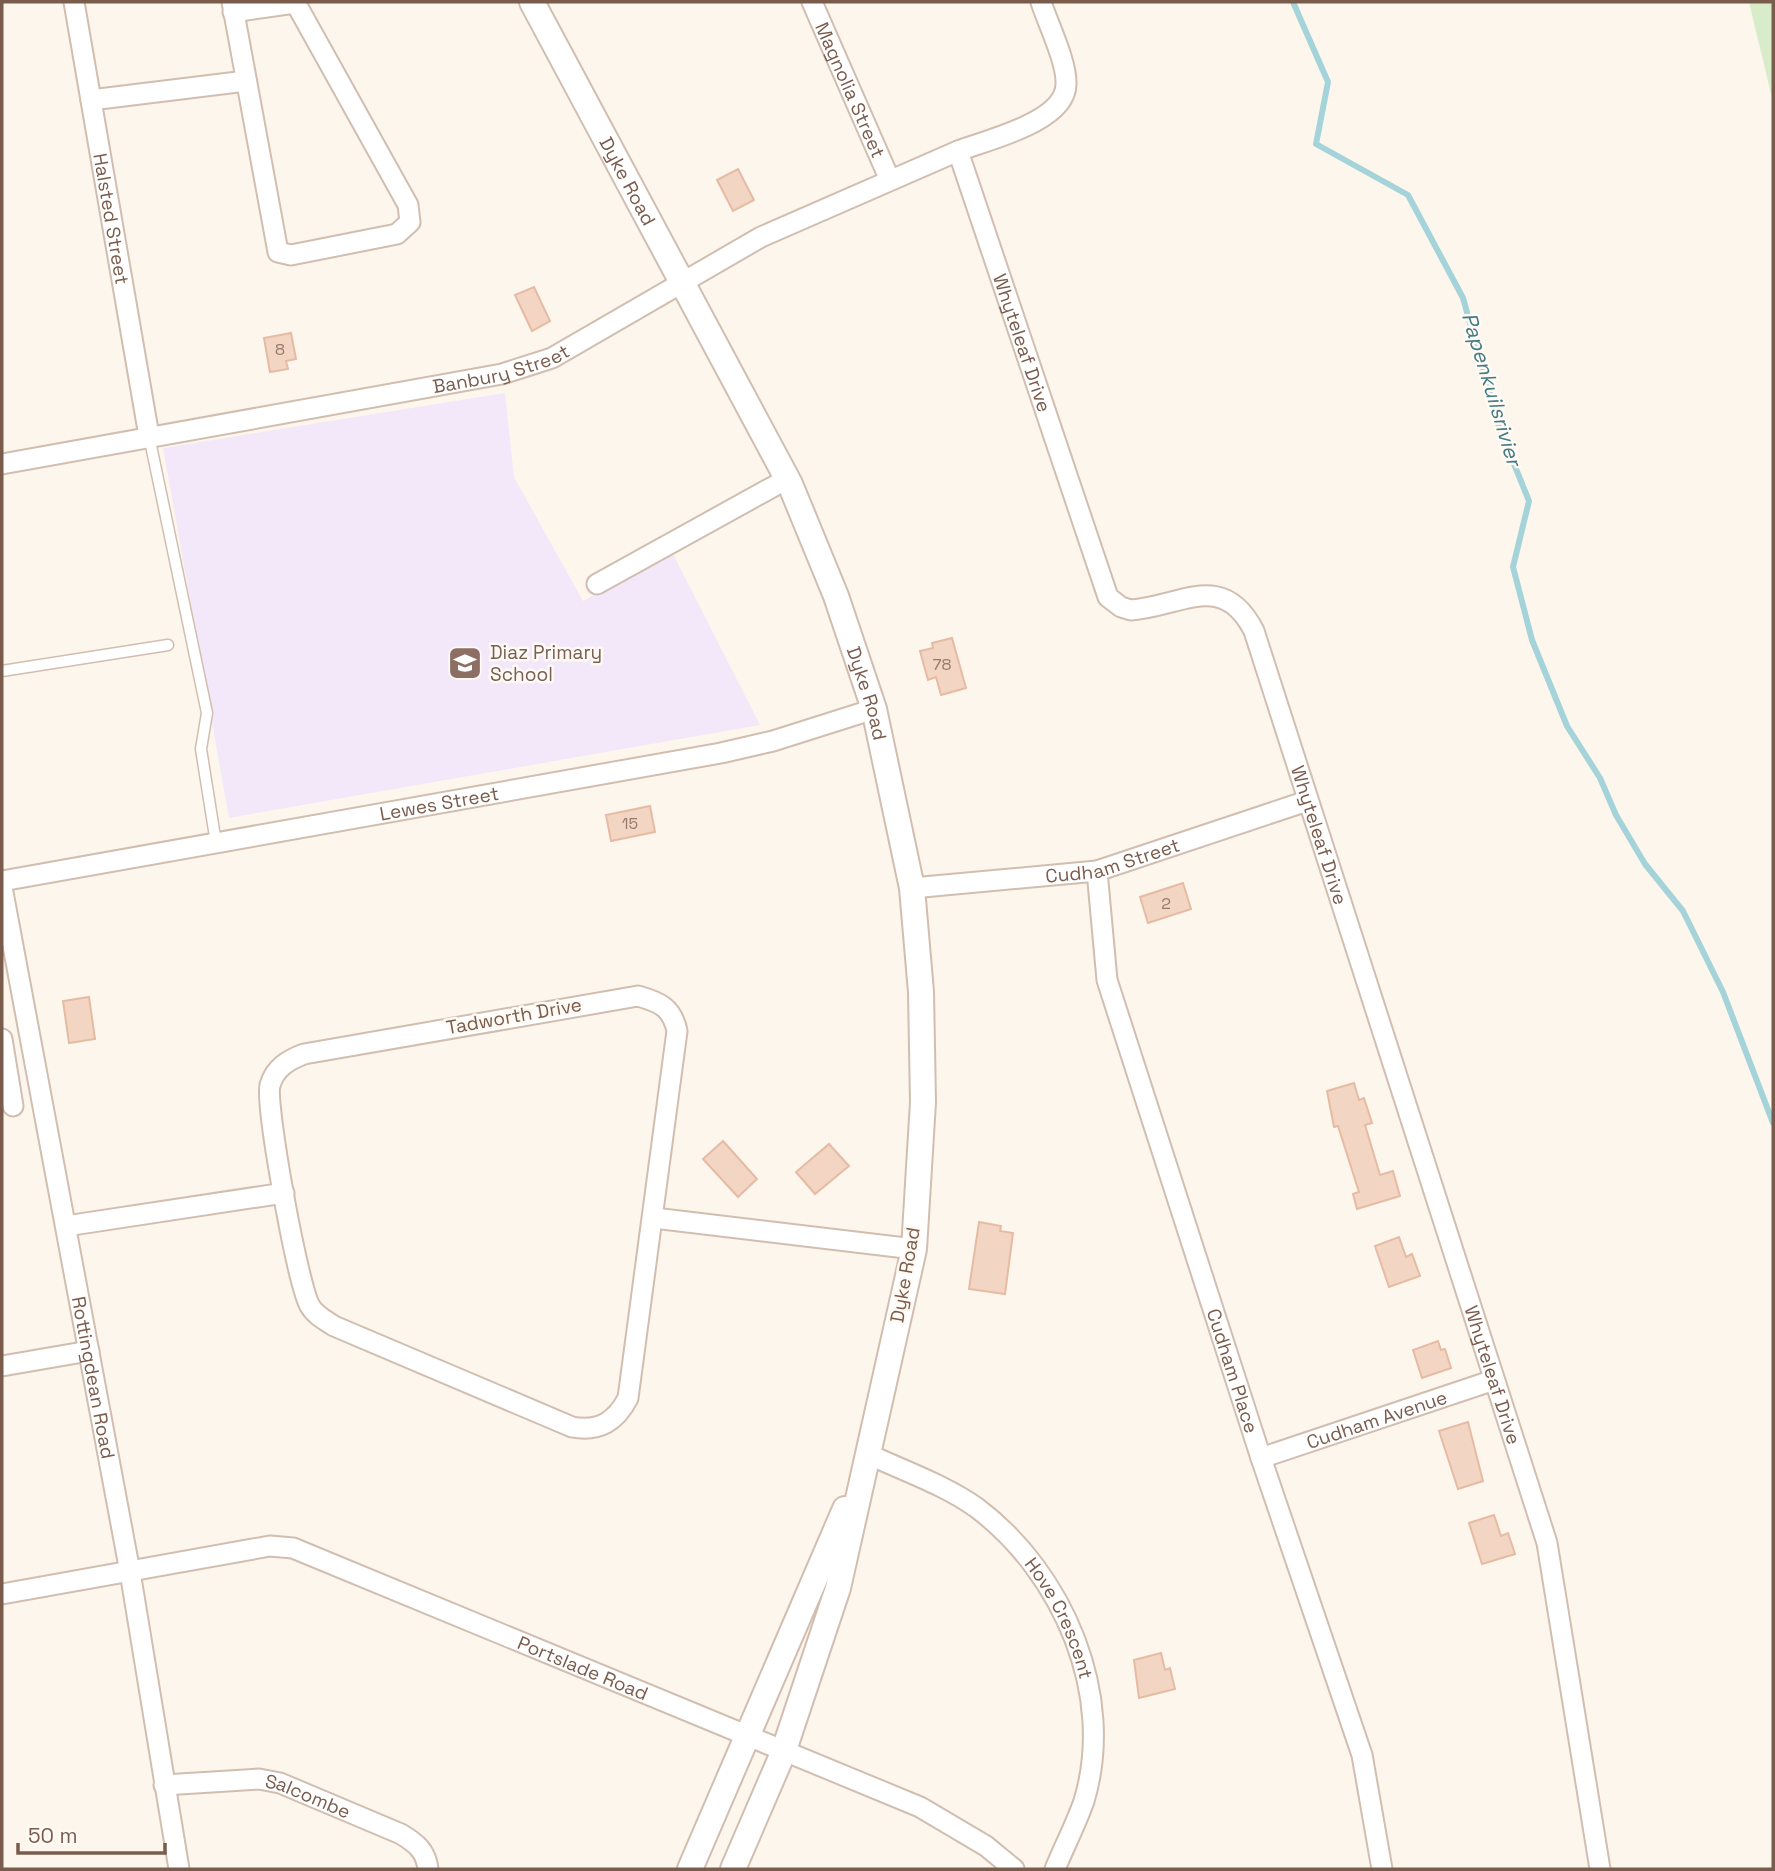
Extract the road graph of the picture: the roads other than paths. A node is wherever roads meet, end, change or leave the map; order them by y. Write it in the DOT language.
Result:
graph roads {
  1 [pos="74,2"];
  2 [pos="295,2"];
  3 [pos="532,2"];
  4 [pos="812,2"];
  5 [pos="1041,2"];
  6 [pos="233,7"];
  7 [pos="246,81"];
  8 [pos="91,100"];
  9 [pos="957,151"];
  10 [pos="889,178"];
  11 [pos="682,285"];
  12 [pos="149,436"];
  13 [pos="2,464"];
  14 [pos="787,479"];
  15 [pos="597,584"];
  16 [pos="168,645"];
  17 [pos="2,671"];
  18 [pos="874,709"];
  19 [pos="1307,801"];
  20 [pos="216,843"];
  21 [pos="1097,871"];
  22 [pos="2,881"];
  23 [pos="2,887"];
  24 [pos="912,888"];
  25 [pos="2,1039"];
  26 [pos="44,1103"];
  27 [pos="7,1107"];
  28 [pos="284,1193"];
  29 [pos="654,1218"];
  30 [pos="66,1226"];
  31 [pos="914,1249"];
  32 [pos="89,1350"];
  33 [pos="2,1366"];
  34 [pos="1494,1380"];
  35 [pos="868,1454"];
  36 [pos="1261,1458"];
  37 [pos="130,1572"];
  38 [pos="2,1594"];
  39 [pos="745,1737"];
  40 [pos="783,1752"];
  41 [pos="164,1785"];
  42 [pos="179,1869"];
  43 [pos="428,1869"];
  44 [pos="690,1869"];
  45 [pos="733,1869"];
  46 [pos="1014,1869"];
  47 [pos="1055,1869"];
  48 [pos="1382,1869"];
  49 [pos="1600,1869"];
  1 -- 8 [label="street, Halsted Street"];
  2 -- 6 [label="street"];
  2 -- 7 [label="street"];
  3 -- 11 [label="street, Dyke Road"];
  4 -- 10 [label="street, Magnolia Street"];
  5 -- 9 [label="street"];
  6 -- 7 [label="street"];
  7 -- 8 [label="street"];
  8 -- 12 [label="street, Halsted Street"];
  9 -- 10 [label="street, Banbury Street"];
  9 -- 19 [label="street, Whyteleaf Drive"];
  10 -- 11 [label="street, Banbury Street"];
  11 -- 12 [label="street, Banbury Street"];
  11 -- 14 [label="street, Dyke Road"];
  12 -- 13 [label="street, Banbury Street"];
  12 -- 20 [label="lane"];
  14 -- 15 [label="street"];
  14 -- 18 [label="street, Dyke Road"];
  16 -- 17 [label="lane"];
  18 -- 20 [label="street, Lewes Street"];
  18 -- 24 [label="street, Dyke Road"];
  19 -- 21 [label="street, Cudham Street"];
  19 -- 34 [label="street, Whyteleaf Drive"];
  20 -- 22 [label="street, Lewes Street"];
  21 -- 24 [label="street, Cudham Street"];
  21 -- 36 [label="street, Cudham Place"];
  23 -- 26 [label="street, Rottingdean Road"];
  24 -- 31 [label="street, Dyke Road"];
  25 -- 27 [label="street"];
  26 -- 27 [label="street"];
  26 -- 30 [label="street, Rottingdean Road"];
  28 -- 29 [label="street, Tadworth Drive"];
  28 -- 29 [label="street, Tadworth Drive"];
  28 -- 30 [label="street"];
  29 -- 31 [label="street"];
  30 -- 32 [label="street, Rottingdean Road"];
  31 -- 35 [label="street, Dyke Road"];
  32 -- 33 [label="street"];
  32 -- 37 [label="street, Rottingdean Road"];
  34 -- 36 [label="street, Cudham Avenue"];
  34 -- 49 [label="street, Whyteleaf Drive"];
  35 -- 39 [label="street, Dyke Road"];
  35 -- 40 [label="street, Dyke Road"];
  35 -- 47 [label="street, Hove Crescent"];
  36 -- 48 [label="street, Cudham Place"];
  37 -- 38 [label="street, Portslade Road"];
  37 -- 39 [label="street, Portslade Road"];
  37 -- 41 [label="street, Rottingdean Road"];
  39 -- 40 [label="street, Portslade Road"];
  39 -- 44 [label="street, Dyke Road"];
  40 -- 45 [label="street, Dyke Road"];
  40 -- 46 [label="street, Portslade Road"];
  41 -- 42 [label="street, Rottingdean Road"];
  41 -- 43 [label="street, Salcombe"];
}
